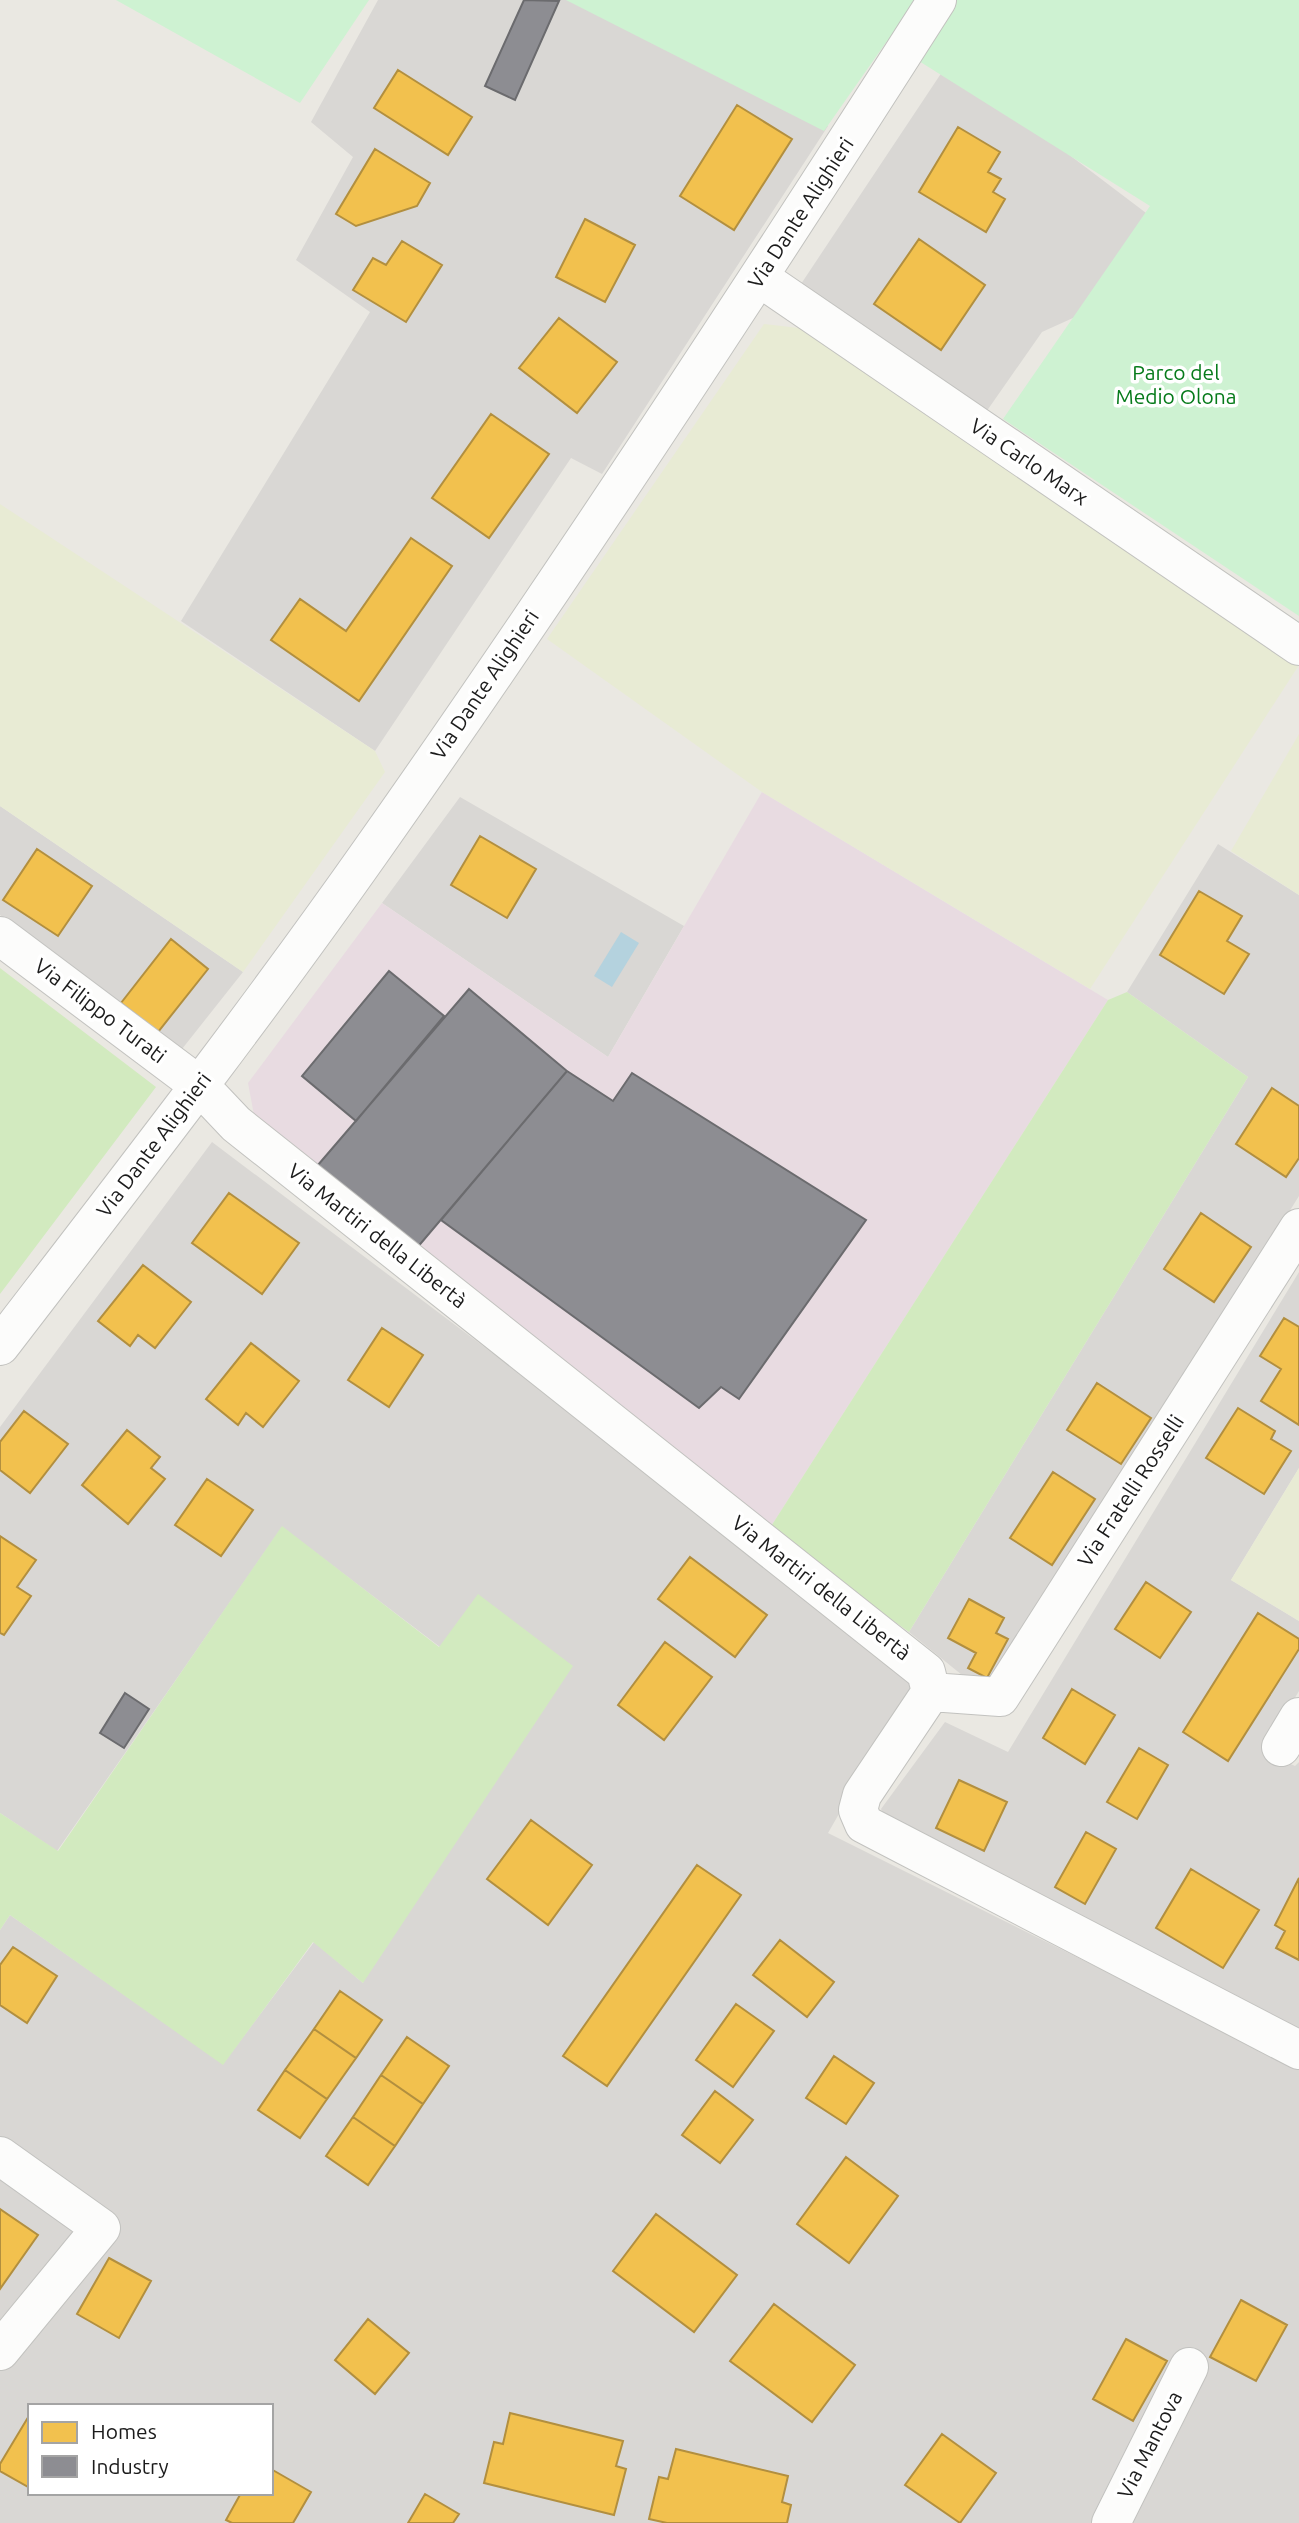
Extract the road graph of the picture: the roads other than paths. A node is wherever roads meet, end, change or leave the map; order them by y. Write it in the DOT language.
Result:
graph roads {
  1 [pos="937,0"];
  2 [pos="760,278"];
  3 [pos="1299,646"];
  4 [pos="0,936"];
  5 [pos="200,1086"];
  6 [pos="1299,1228"];
  7 [pos="0,1346"];
  8 [pos="931,1692"];
  9 [pos="1299,2050"];
  10 [pos="0,2156"];
  11 [pos="0,2351"];
  12 [pos="1189,2367"];
  13 [pos="1111,2523"];
  1 -- 2 [label="street, Via Dante Alighieri"];
  2 -- 3 [label="street, Via Carlo Marx"];
  2 -- 5 [label="street, Via Dante Alighieri"];
  4 -- 5 [label="street, Via Filippo Turati"];
  5 -- 7 [label="street, Via Dante Alighieri"];
  5 -- 8 [label="street, Via Martiri della Libertà"];
  6 -- 8 [label="street, Via Fratelli Rosselli"];
  8 -- 9 [label="street"];
  10 -- 11 [label="street"];
  12 -- 13 [label="street, Via Mantova"];
}
